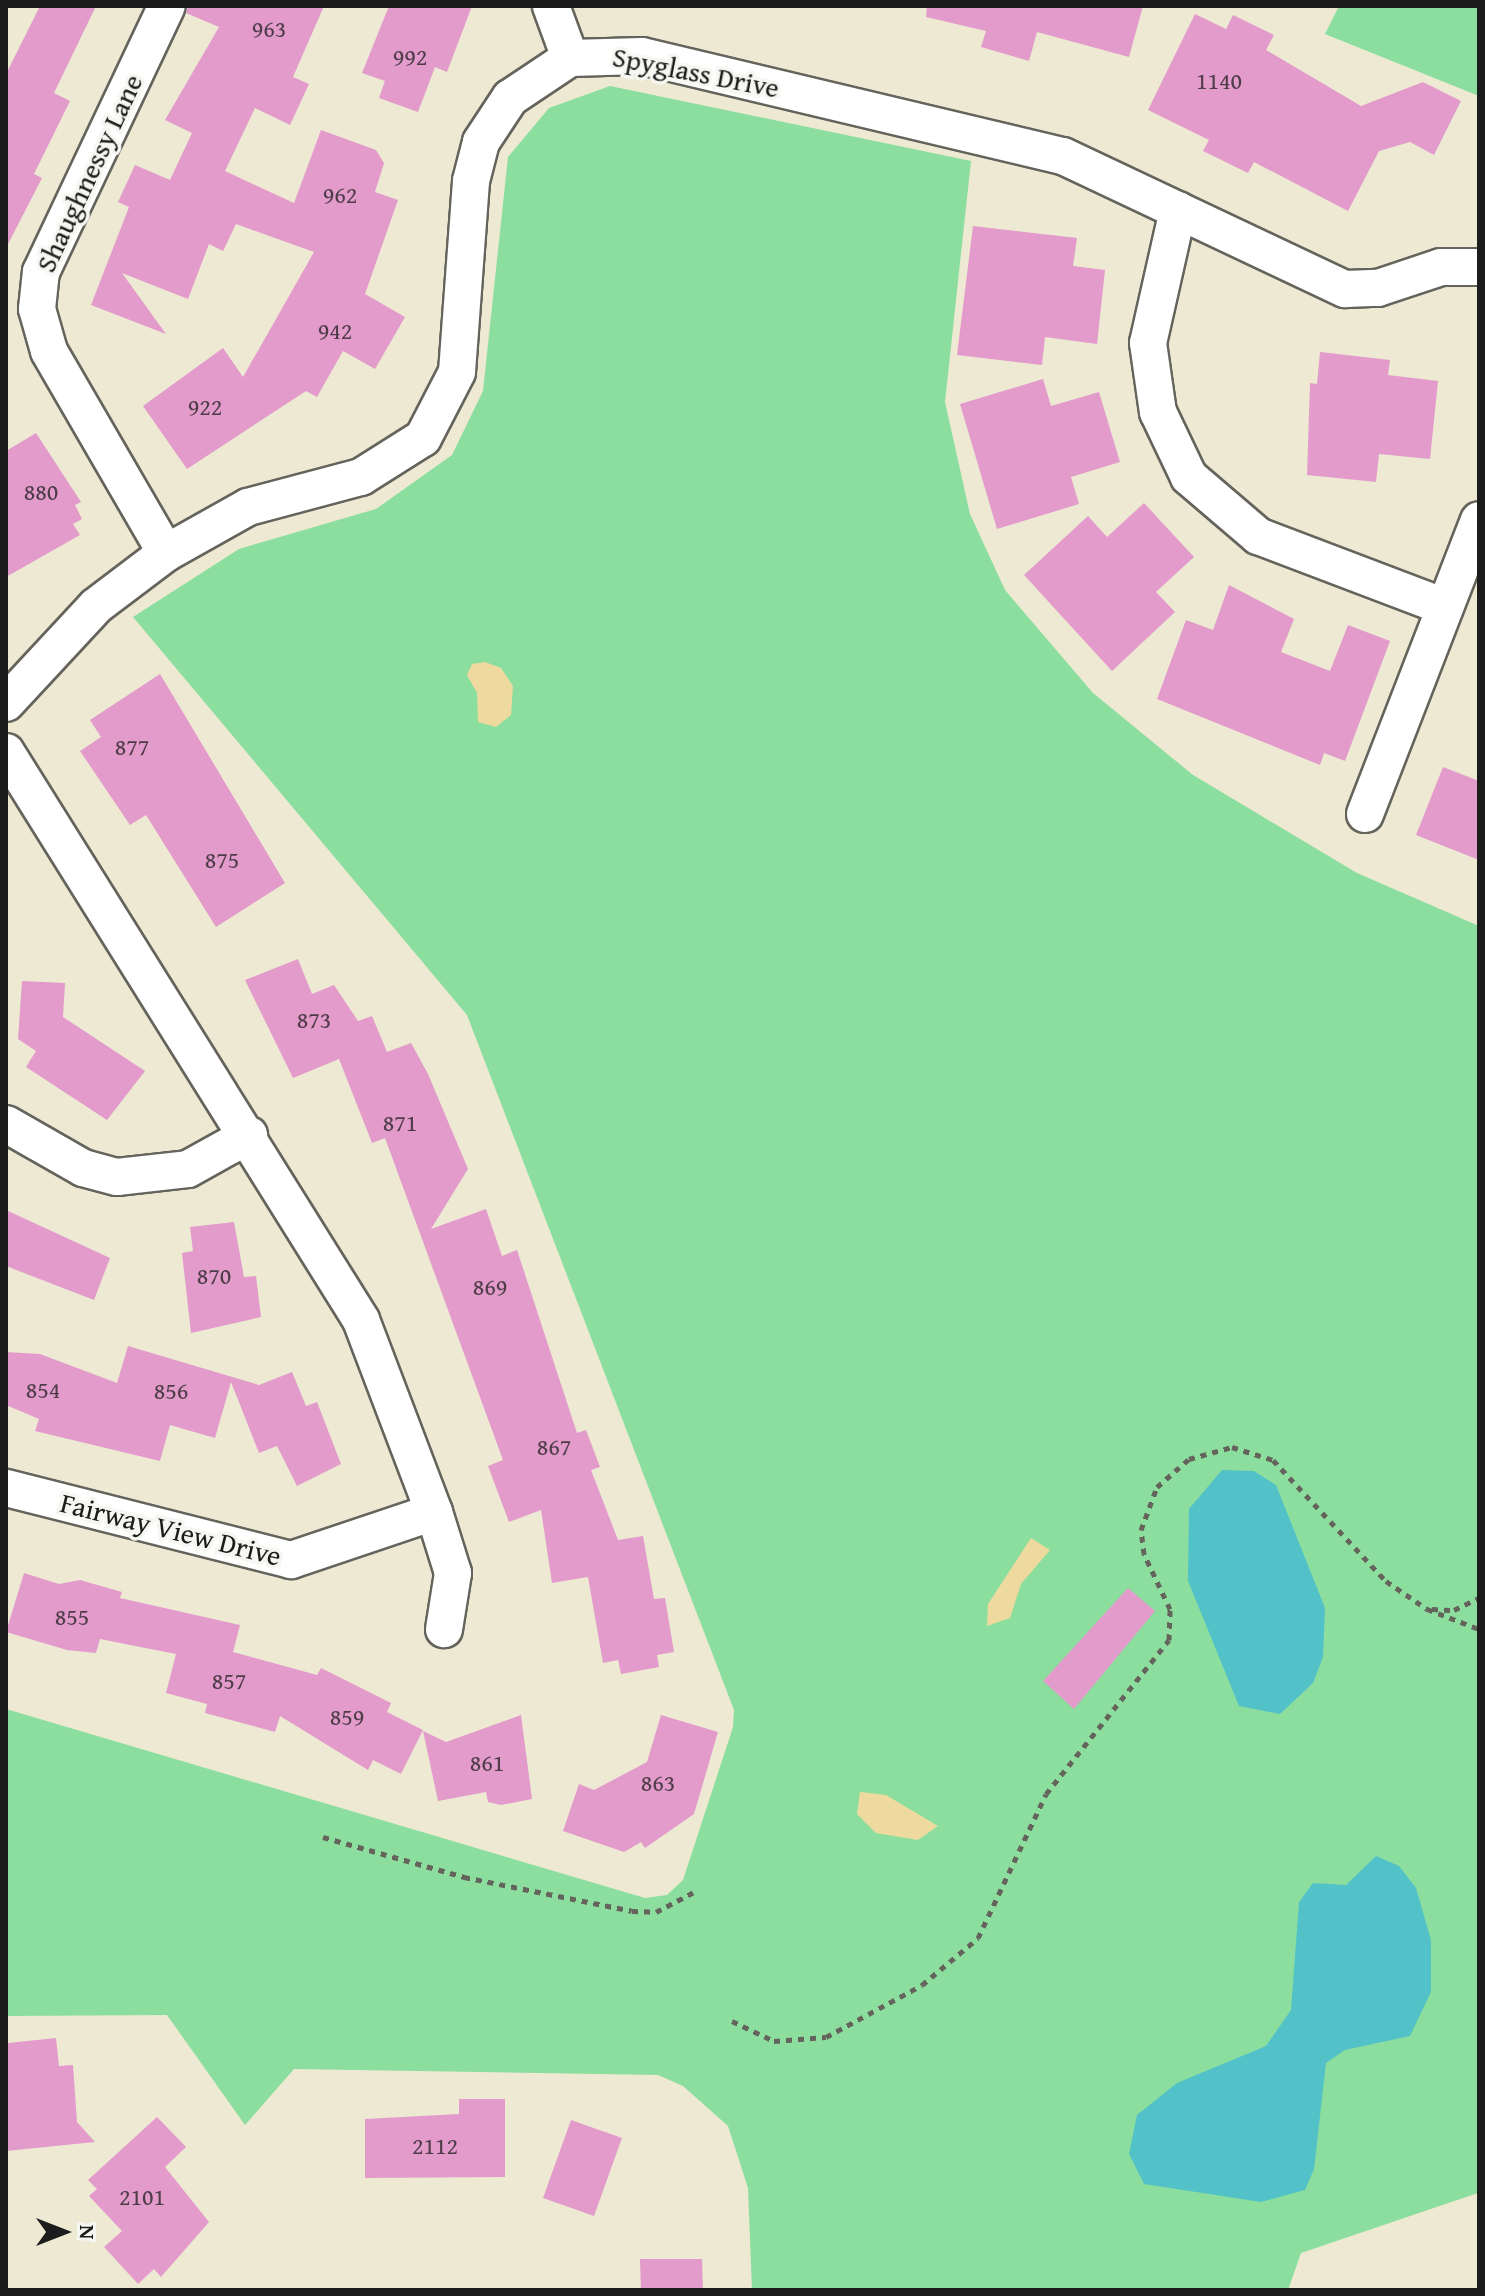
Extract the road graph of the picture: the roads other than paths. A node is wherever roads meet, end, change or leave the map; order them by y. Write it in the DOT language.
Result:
graph roads {
  1 [pos="167,6"];
  2 [pos="551,6"];
  3 [pos="570,58"];
  4 [pos="1178,210"];
  5 [pos="1479,267"];
  6 [pos="1479,520"];
  7 [pos="166,553"];
  8 [pos="1445,607"];
  9 [pos="6,703"];
  10 [pos="6,752"];
  11 [pos="1365,814"];
  12 [pos="6,1124"];
  13 [pos="249,1135"];
  14 [pos="6,1488"];
  15 [pos="434,1512"];
  16 [pos="444,1629"];
  1 -- 7 [label="street, Shaughnessy Lane"];
  2 -- 3 [label="street"];
  3 -- 4 [label="street, Spyglass Drive"];
  3 -- 7 [label="street, Spyglass Drive"];
  4 -- 5 [label="street, Spyglass Drive"];
  4 -- 8 [label="street"];
  6 -- 8 [label="street"];
  7 -- 9 [label="street, Spyglass Drive"];
  8 -- 11 [label="street"];
  10 -- 13 [label="street"];
  12 -- 13 [label="street"];
  13 -- 15 [label="street"];
  14 -- 15 [label="street, Fairway View Drive"];
  15 -- 16 [label="street"];
}
